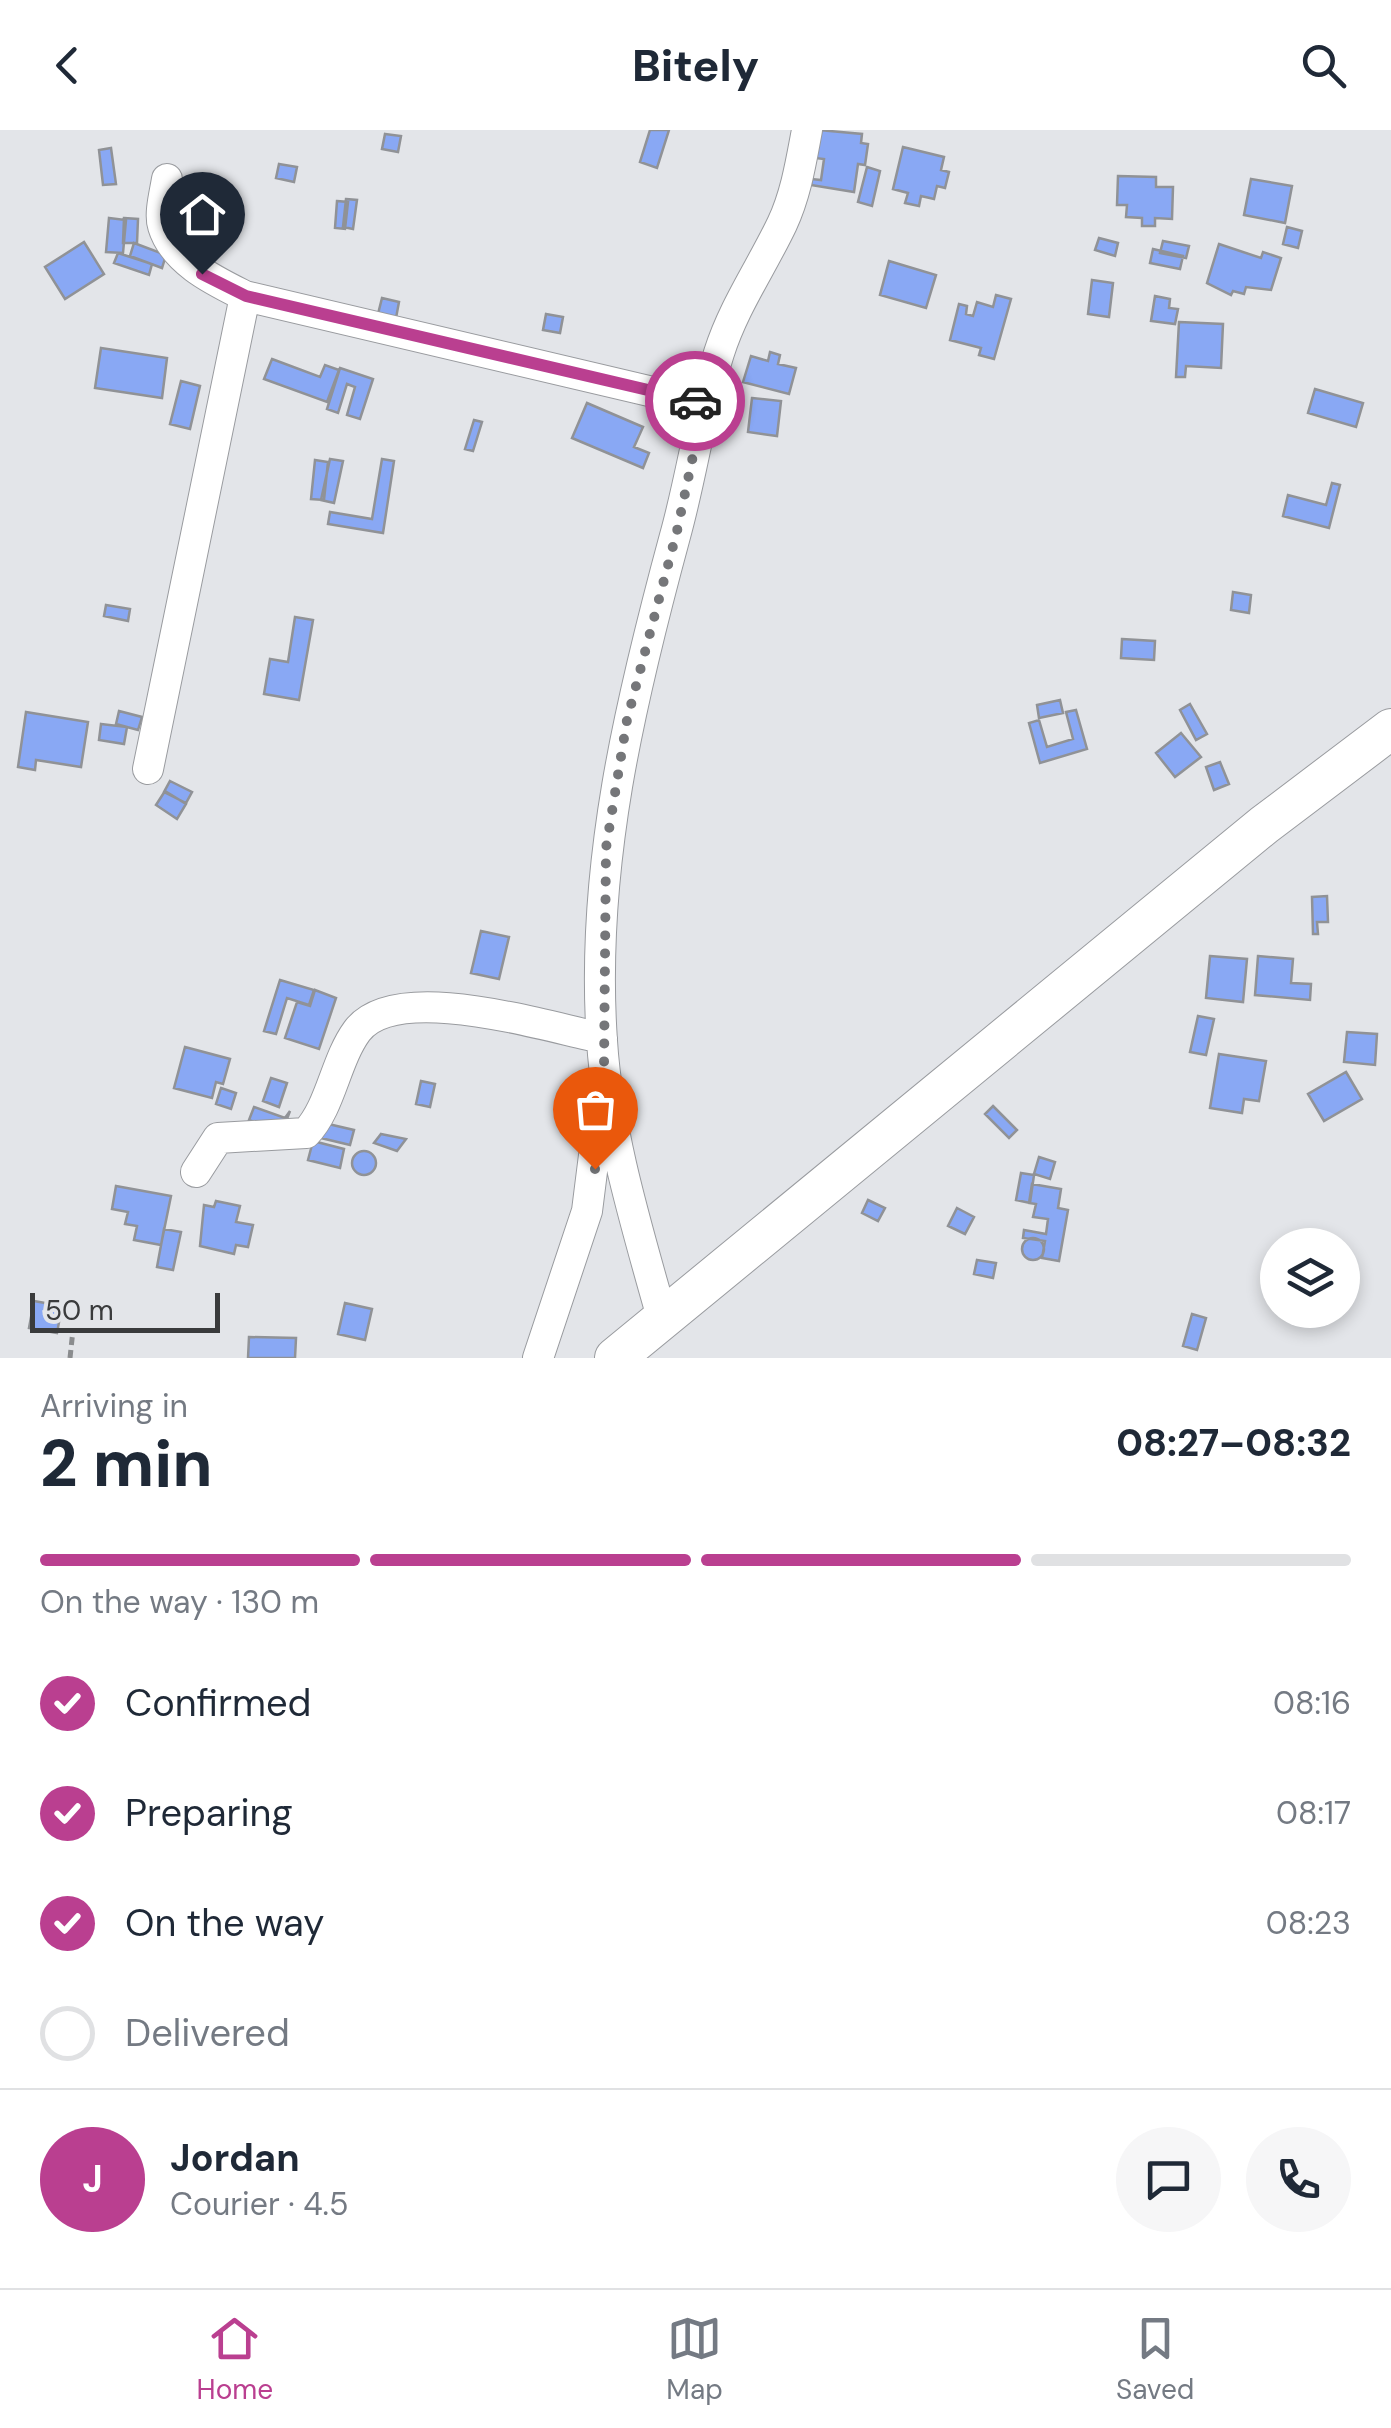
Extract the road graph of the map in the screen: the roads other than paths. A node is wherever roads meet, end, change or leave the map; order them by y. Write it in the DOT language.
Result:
graph roads {
  1 [pos="807,130"];
  2 [pos="167,179"];
  3 [pos="246,296"];
  4 [pos="704,404"];
  5 [pos="1391,729"];
  6 [pos="148,769"];
  7 [pos="603,1053"];
  8 [pos="196,1172"];
  9 [pos="664,1321"];
  10 [pos="538,1358"];
  11 [pos="615,1358"];
  1 -- 4 [label="street"];
  2 -- 3 [label="street"];
  3 -- 4 [label="street"];
  3 -- 6 [label="street"];
  4 -- 7 [label="street"];
  5 -- 9 [label="main road"];
  7 -- 8 [label="street"];
  7 -- 9 [label="street"];
  7 -- 10 [label="street"];
  9 -- 11 [label="main road"];
}
